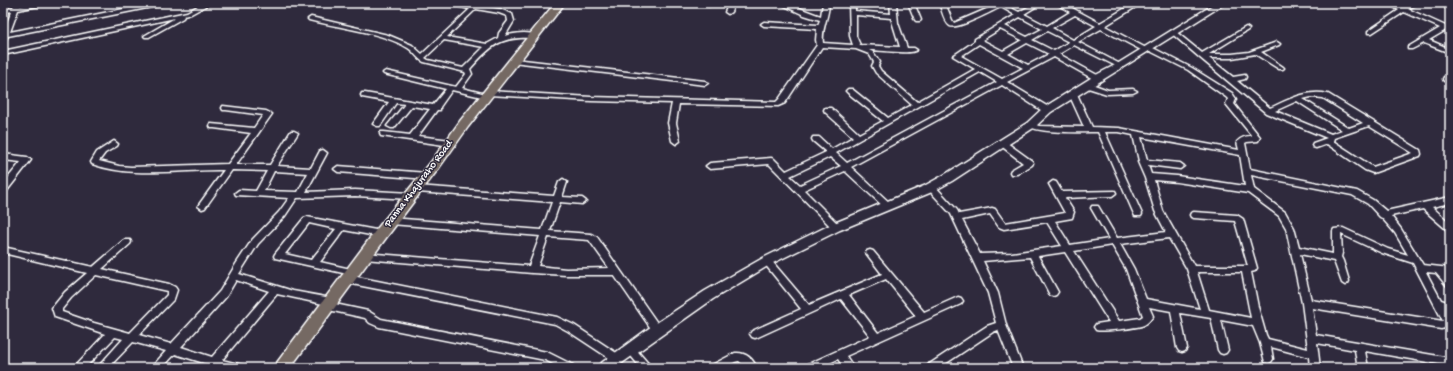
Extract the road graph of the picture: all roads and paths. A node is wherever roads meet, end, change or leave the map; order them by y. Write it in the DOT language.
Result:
graph roads {
  1 [pos="43,3"];
  2 [pos="162,3"];
  3 [pos="208,3"];
  4 [pos="560,3"];
  5 [pos="732,3"];
  6 [pos="781,3"];
  7 [pos="826,3"];
  8 [pos="852,3"];
  9 [pos="893,3"];
  10 [pos="911,3"];
  11 [pos="942,3"];
  12 [pos="1039,3"];
  13 [pos="1058,3"];
  14 [pos="1080,3"];
  15 [pos="1125,3"];
  16 [pos="1222,3"];
  17 [pos="1389,3"];
  18 [pos="1417,3"];
  19 [pos="1440,3"];
  20 [pos="1001,4"];
  21 [pos="458,5"];
  22 [pos="17,6"];
  23 [pos="475,7"];
  24 [pos="1068,8"];
  25 [pos="1450,8"];
  26 [pos="1404,9"];
  27 [pos="3,11"];
  28 [pos="728,12"];
  29 [pos="1075,12"];
  30 [pos="189,13"];
  31 [pos="852,13"];
  32 [pos="1019,14"];
  33 [pos="894,16"];
  34 [pos="311,19"];
  35 [pos="824,19"];
  36 [pos="918,20"];
  37 [pos="764,24"];
  38 [pos="10,25"];
  39 [pos="3,26"];
  40 [pos="999,26"];
  41 [pos="1100,26"];
  42 [pos="821,27"];
  43 [pos="1046,28"];
  44 [pos="1246,29"];
  45 [pos="1448,29"];
  46 [pos="1173,32"];
  47 [pos="1370,32"];
  48 [pos="147,36"];
  49 [pos="535,36"];
  50 [pos="5,37"];
  51 [pos="444,38"];
  52 [pos="501,38"];
  53 [pos="1424,40"];
  54 [pos="1026,41"];
  55 [pos="978,42"];
  56 [pos="1075,42"];
  57 [pos="1277,44"];
  58 [pos="820,45"];
  59 [pos="487,46"];
  60 [pos="857,47"];
  61 [pos="1410,48"];
  62 [pos="1147,49"];
  63 [pos="904,50"];
  64 [pos="914,50"];
  65 [pos="1450,51"];
  66 [pos="1256,52"];
  67 [pos="3,53"];
  68 [pos="1003,54"];
  69 [pos="1054,54"];
  70 [pos="1201,56"];
  71 [pos="421,58"];
  72 [pos="515,61"];
  73 [pos="1120,66"];
  74 [pos="1028,68"];
  75 [pos="1281,68"];
  76 [pos="466,69"];
  77 [pos="979,70"];
  78 [pos="386,73"];
  79 [pos="1243,77"];
  80 [pos="1097,78"];
  81 [pos="1232,80"];
  82 [pos="1002,82"];
  83 [pos="705,83"];
  84 [pos="1087,85"];
  85 [pos="454,88"];
  86 [pos="850,91"];
  87 [pos="1133,91"];
  88 [pos="1073,94"];
  89 [pos="365,95"];
  90 [pos="488,95"];
  91 [pos="1298,99"];
  92 [pos="394,100"];
  93 [pos="676,101"];
  94 [pos="410,103"];
  95 [pos="917,105"];
  96 [pos="226,108"];
  97 [pos="437,108"];
  98 [pos="828,110"];
  99 [pos="1048,110"];
  100 [pos="1269,111"];
  101 [pos="888,121"];
  102 [pos="1370,123"];
  103 [pos="377,124"];
  104 [pos="214,126"];
  105 [pos="391,126"];
  106 [pos="1031,126"];
  107 [pos="1089,128"];
  108 [pos="1100,129"];
  109 [pos="256,131"];
  110 [pos="1348,131"];
  111 [pos="294,133"];
  112 [pos="1136,133"];
  113 [pos="384,134"];
  114 [pos="412,137"];
  115 [pos="859,138"];
  116 [pos="816,139"];
  117 [pos="1330,139"];
  118 [pos="676,141"];
  119 [pos="451,143"];
  120 [pos="1003,143"];
  121 [pos="114,144"];
  122 [pos="1316,145"];
  123 [pos="323,153"];
  124 [pos="831,153"];
  125 [pos="1242,153"];
  126 [pos="3,157"];
  127 [pos="1142,162"];
  128 [pos="710,166"];
  129 [pos="1180,166"];
  130 [pos="846,167"];
  131 [pos="230,168"];
  132 [pos="272,168"];
  133 [pos="338,169"];
  134 [pos="1247,171"];
  135 [pos="313,172"];
  136 [pos="1014,172"];
  137 [pos="785,175"];
  138 [pos="427,176"];
  139 [pos="1149,177"];
  140 [pos="563,182"];
  141 [pos="6,183"];
  142 [pos="1053,184"];
  143 [pos="931,187"];
  144 [pos="799,189"];
  145 [pos="3,190"];
  146 [pos="1250,190"];
  147 [pos="414,192"];
  148 [pos="1112,193"];
  149 [pos="239,194"];
  150 [pos="258,194"];
  151 [pos="297,195"];
  152 [pos="1060,195"];
  153 [pos="557,200"];
  154 [pos="1450,200"];
  155 [pos="582,201"];
  156 [pos="1429,205"];
  157 [pos="202,206"];
  158 [pos="888,206"];
  159 [pos="1095,208"];
  160 [pos="1138,214"];
  161 [pos="1194,215"];
  162 [pos="1383,215"];
  163 [pos="957,218"];
  164 [pos="1049,219"];
  165 [pos="391,221"];
  166 [pos="1450,221"];
  167 [pos="342,226"];
  168 [pos="836,227"];
  169 [pos="1450,228"];
  170 [pos="381,234"];
  171 [pos="546,234"];
  172 [pos="1172,234"];
  173 [pos="127,242"];
  174 [pos="1114,242"];
  175 [pos="1068,248"];
  176 [pos="3,250"];
  177 [pos="1295,250"];
  178 [pos="870,253"];
  179 [pos="1032,253"];
  180 [pos="364,256"];
  181 [pos="1336,257"];
  182 [pos="977,258"];
  183 [pos="767,261"];
  184 [pos="313,264"];
  185 [pos="1417,264"];
  186 [pos="1192,269"];
  187 [pos="1246,269"];
  188 [pos="94,270"];
  189 [pos="532,270"];
  190 [pos="1440,270"];
  191 [pos="616,271"];
  192 [pos="1450,271"];
  193 [pos="888,275"];
  194 [pos="234,276"];
  195 [pos="350,276"];
  196 [pos="1345,281"];
  197 [pos="1450,283"];
  198 [pos="275,290"];
  199 [pos="1053,292"];
  200 [pos="843,294"];
  201 [pos="958,301"];
  202 [pos="1143,302"];
  203 [pos="1307,303"];
  204 [pos="1437,303"];
  205 [pos="329,304"];
  206 [pos="1450,307"];
  207 [pos="1175,309"];
  208 [pos="807,310"];
  209 [pos="1211,315"];
  210 [pos="922,317"];
  211 [pos="1258,324"];
  212 [pos="1001,326"];
  213 [pos="1117,326"];
  214 [pos="1099,327"];
  215 [pos="657,330"];
  216 [pos="113,333"];
  217 [pos="755,334"];
  218 [pos="131,337"];
  219 [pos="876,337"];
  220 [pos="1312,338"];
  221 [pos="1265,342"];
  222 [pos="1359,346"];
  223 [pos="1182,348"];
  224 [pos="174,349"];
  225 [pos="631,350"];
  226 [pos="1223,350"];
  227 [pos="840,354"];
  228 [pos="1312,354"];
  229 [pos="618,359"];
  230 [pos="1268,359"];
  231 [pos="1450,362"];
  232 [pos="211,365"];
  233 [pos="80,368"];
  234 [pos="102,368"];
  235 [pos="156,368"];
  236 [pos="239,368"];
  237 [pos="281,368"];
  238 [pos="570,368"];
  239 [pos="605,368"];
  240 [pos="647,368"];
  241 [pos="715,368"];
  242 [pos="752,368"];
  243 [pos="809,368"];
  244 [pos="849,368"];
  245 [pos="931,368"];
  246 [pos="1018,368"];
  247 [pos="1315,368"];
  248 [pos="1363,368"];
  1 -- 22 [label="street"];
  2 -- 50 [label="street"];
  3 -- 30 [label="street"];
  4 -- 49 [label="main road, Panna Khajuraho Road"];
  5 -- 28 [label="street"];
  6 -- 35 [label="street"];
  7 -- 35 [label="street"];
  8 -- 31 [label="street"];
  9 -- 33 [label="street"];
  10 -- 36 [label="street"];
  11 -- 20 [label="street"];
  12 -- 32 [label="street"];
  13 -- 24 [label="street"];
  14 -- 24 [label="street"];
  15 -- 41 [label="street"];
  16 -- 46 [label="main road"];
  17 -- 26 [label="street"];
  18 -- 26 [label="street"];
  19 -- 25 [label="street"];
  20 -- 32 [label="street"];
  21 -- 23 [label="street"];
  22 -- 27 [label="street"];
  22 -- 38 [label="street"];
  23 -- 51 [label="street"];
  23 -- 52 [label="street"];
  24 -- 29 [label="street"];
  26 -- 45 [label="street"];
  26 -- 47 [label="street"];
  29 -- 41 [label="street"];
  29 -- 43 [label="street"];
  30 -- 48 [label="street"];
  30 -- 67 [label="street"];
  31 -- 33 [label="street"];
  31 -- 60 [label="street"];
  32 -- 40 [label="street"];
  32 -- 43 [label="street"];
  33 -- 63 [label="street"];
  34 -- 71 [label="street"];
  35 -- 42 [label="street"];
  37 -- 42 [label="street"];
  38 -- 39 [label="street"];
  38 -- 50 [label="street"];
  40 -- 54 [label="street"];
  40 -- 55 [label="street"];
  41 -- 56 [label="street"];
  41 -- 62 [label="street"];
  42 -- 58 [label="street"];
  43 -- 54 [label="street"];
  43 -- 56 [label="street"];
  44 -- 70 [label="street"];
  45 -- 53 [label="street"];
  46 -- 62 [label="main road"];
  46 -- 70 [label="street"];
  49 -- 52 [label="street"];
  49 -- 72 [label="main road, Panna Khajuraho Road"];
  51 -- 59 [label="street"];
  51 -- 71 [label="street"];
  52 -- 59 [label="street"];
  53 -- 61 [label="street"];
  53 -- 65 [label="street"];
  54 -- 68 [label="street"];
  54 -- 69 [label="street"];
  55 -- 68 [label="street"];
  55 -- 77 [label="street"];
  56 -- 69 [label="street"];
  56 -- 73 [label="street"];
  57 -- 66 [label="street"];
  58 -- 60 [label="street"];
  58 -- 93 [label="street"];
  59 -- 76 [label="street"];
  60 -- 63 [label="street"];
  60 -- 95 [label="street"];
  62 -- 73 [label="main road"];
  62 -- 125 [label="street"];
  63 -- 64 [label="street"];
  66 -- 70 [label="street"];
  66 -- 75 [label="street"];
  68 -- 74 [label="street"];
  69 -- 74 [label="street"];
  69 -- 80 [label="street"];
  70 -- 81 [label="street"];
  71 -- 76 [label="street"];
  72 -- 83 [label="street"];
  72 -- 90 [label="main road, Panna Khajuraho Road"];
  73 -- 80 [label="main road"];
  74 -- 82 [label="street"];
  76 -- 85 [label="street"];
  77 -- 82 [label="street"];
  77 -- 95 [label="street"];
  78 -- 85 [label="street"];
  79 -- 81 [label="street"];
  80 -- 84 [label="main road"];
  81 -- 100 [label="street"];
  82 -- 99 [label="street"];
  82 -- 130 [label="street"];
  84 -- 87 [label="street"];
  84 -- 88 [label="main road"];
  85 -- 90 [label="street"];
  85 -- 97 [label="street"];
  86 -- 101 [label="street"];
  88 -- 99 [label="main road"];
  88 -- 107 [label="street"];
  89 -- 92 [label="street"];
  90 -- 93 [label="street"];
  90 -- 119 [label="main road, Panna Khajuraho Road"];
  91 -- 100 [label="street"];
  91 -- 102 [label="street"];
  91 -- 110 [label="street"];
  92 -- 94 [label="street"];
  92 -- 103 [label="street"];
  93 -- 118 [label="street"];
  94 -- 97 [label="street"];
  94 -- 105 [label="street"];
  95 -- 101 [label="street"];
  96 -- 109 [label="street"];
  97 -- 114 [label="street"];
  98 -- 115 [label="street"];
  99 -- 106 [label="main road"];
  100 -- 117 [label="street"];
  101 -- 115 [label="street"];
  102 -- 110 [label="street"];
  102 -- 117 [label="street"];
  104 -- 109 [label="street"];
  106 -- 107 [label="street"];
  106 -- 120 [label="main road"];
  107 -- 108 [label="street"];
  108 -- 112 [label="street"];
  108 -- 160 [label="street"];
  109 -- 131 [label="street"];
  110 -- 117 [label="street"];
  111 -- 132 [label="street"];
  112 -- 125 [label="street"];
  112 -- 127 [label="street"];
  113 -- 114 [label="street"];
  114 -- 119 [label="street"];
  115 -- 124 [label="street"];
  116 -- 124 [label="street"];
  117 -- 122 [label="street"];
  119 -- 138 [label="main road, Panna Khajuraho Road"];
  120 -- 136 [label="street"];
  120 -- 143 [label="main road"];
  121 -- 131 [label="street"];
  123 -- 135 [label="street"];
  124 -- 130 [label="street"];
  124 -- 137 [label="street"];
  125 -- 134 [label="street"];
  126 -- 141 [label="street"];
  127 -- 129 [label="street"];
  127 -- 139 [label="street"];
  128 -- 137 [label="street"];
  130 -- 144 [label="street"];
  130 -- 158 [label="street"];
  131 -- 132 [label="street"];
  131 -- 157 [label="street"];
  132 -- 135 [label="street"];
  132 -- 150 [label="street"];
  133 -- 138 [label="street"];
  134 -- 146 [label="street"];
  134 -- 162 [label="street"];
  135 -- 151 [label="street"];
  137 -- 144 [label="street"];
  138 -- 147 [label="main road, Panna Khajuraho Road"];
  139 -- 146 [label="street"];
  139 -- 172 [label="street"];
  140 -- 153 [label="street"];
  141 -- 145 [label="street"];
  142 -- 152 [label="street"];
  143 -- 158 [label="main road"];
  143 -- 163 [label="street"];
  144 -- 168 [label="street"];
  146 -- 177 [label="street"];
  147 -- 151 [label="street"];
  147 -- 153 [label="street"];
  147 -- 165 [label="main road, Panna Khajuraho Road"];
  148 -- 152 [label="street"];
  149 -- 150 [label="street"];
  150 -- 151 [label="street"];
  151 -- 194 [label="street"];
  152 -- 164 [label="street"];
  153 -- 155 [label="street"];
  153 -- 171 [label="street"];
  154 -- 156 [label="street"];
  156 -- 162 [label="street"];
  156 -- 166 [label="street"];
  156 -- 169 [label="street"];
  158 -- 168 [label="main road"];
  159 -- 174 [label="street"];
  161 -- 187 [label="street"];
  162 -- 185 [label="street"];
  163 -- 164 [label="street"];
  163 -- 182 [label="street"];
  164 -- 175 [label="street"];
  165 -- 170 [label="main road, Panna Khajuraho Road"];
  165 -- 171 [label="street"];
  167 -- 170 [label="street"];
  167 -- 184 [label="street"];
  167 -- 184 [label="street"];
  168 -- 183 [label="main road"];
  170 -- 180 [label="main road, Panna Khajuraho Road"];
  171 -- 189 [label="street"];
  171 -- 191 [label="street"];
  172 -- 174 [label="street"];
  172 -- 186 [label="street"];
  173 -- 188 [label="street"];
  174 -- 175 [label="street"];
  174 -- 202 [label="street"];
  175 -- 179 [label="street"];
  175 -- 213 [label="street"];
  176 -- 188 [label="street"];
  177 -- 181 [label="street"];
  177 -- 203 [label="street"];
  178 -- 193 [label="street"];
  179 -- 182 [label="street"];
  179 -- 199 [label="street"];
  180 -- 189 [label="street"];
  180 -- 195 [label="main road, Panna Khajuraho Road"];
  181 -- 185 [label="street"];
  181 -- 196 [label="street"];
  182 -- 212 [label="street"];
  183 -- 208 [label="street"];
  183 -- 215 [label="main road"];
  184 -- 195 [label="street"];
  185 -- 190 [label="street"];
  185 -- 204 [label="street"];
  186 -- 187 [label="street"];
  186 -- 209 [label="street"];
  187 -- 211 [label="street"];
  188 -- 216 [label="street"];
  188 -- 218 [label="street"];
  189 -- 191 [label="street"];
  190 -- 192 [label="street"];
  190 -- 197 [label="street"];
  191 -- 215 [label="street"];
  193 -- 200 [label="street"];
  193 -- 210 [label="street"];
  194 -- 198 [label="street"];
  194 -- 224 [label="street"];
  195 -- 205 [label="main road, Panna Khajuraho Road"];
  195 -- 229 [label="street"];
  198 -- 205 [label="street"];
  198 -- 232 [label="street"];
  200 -- 208 [label="street"];
  200 -- 219 [label="street"];
  201 -- 210 [label="street"];
  202 -- 207 [label="street"];
  202 -- 213 [label="street"];
  203 -- 204 [label="street"];
  203 -- 220 [label="street"];
  204 -- 206 [label="street"];
  205 -- 237 [label="main road, Panna Khajuraho Road"];
  205 -- 238 [label="street"];
  207 -- 209 [label="street"];
  207 -- 223 [label="street"];
  208 -- 217 [label="street"];
  209 -- 211 [label="street"];
  209 -- 226 [label="street"];
  210 -- 219 [label="street"];
  211 -- 221 [label="street"];
  212 -- 245 [label="street"];
  212 -- 246 [label="street"];
  213 -- 214 [label="street"];
  215 -- 225 [label="main road"];
  216 -- 218 [label="street"];
  216 -- 233 [label="street"];
  218 -- 224 [label="street"];
  218 -- 234 [label="street"];
  219 -- 227 [label="street"];
  220 -- 222 [label="street"];
  220 -- 228 [label="street"];
  221 -- 228 [label="street"];
  221 -- 230 [label="street"];
  222 -- 231 [label="street"];
  222 -- 248 [label="street"];
  224 -- 232 [label="street"];
  224 -- 235 [label="street"];
  225 -- 229 [label="main road"];
  225 -- 240 [label="street"];
  227 -- 243 [label="street"];
  227 -- 244 [label="street"];
  228 -- 247 [label="street"];
  229 -- 239 [label="main road"];
  232 -- 236 [label="street"];
  241 -- 242 [label="street"];
}
